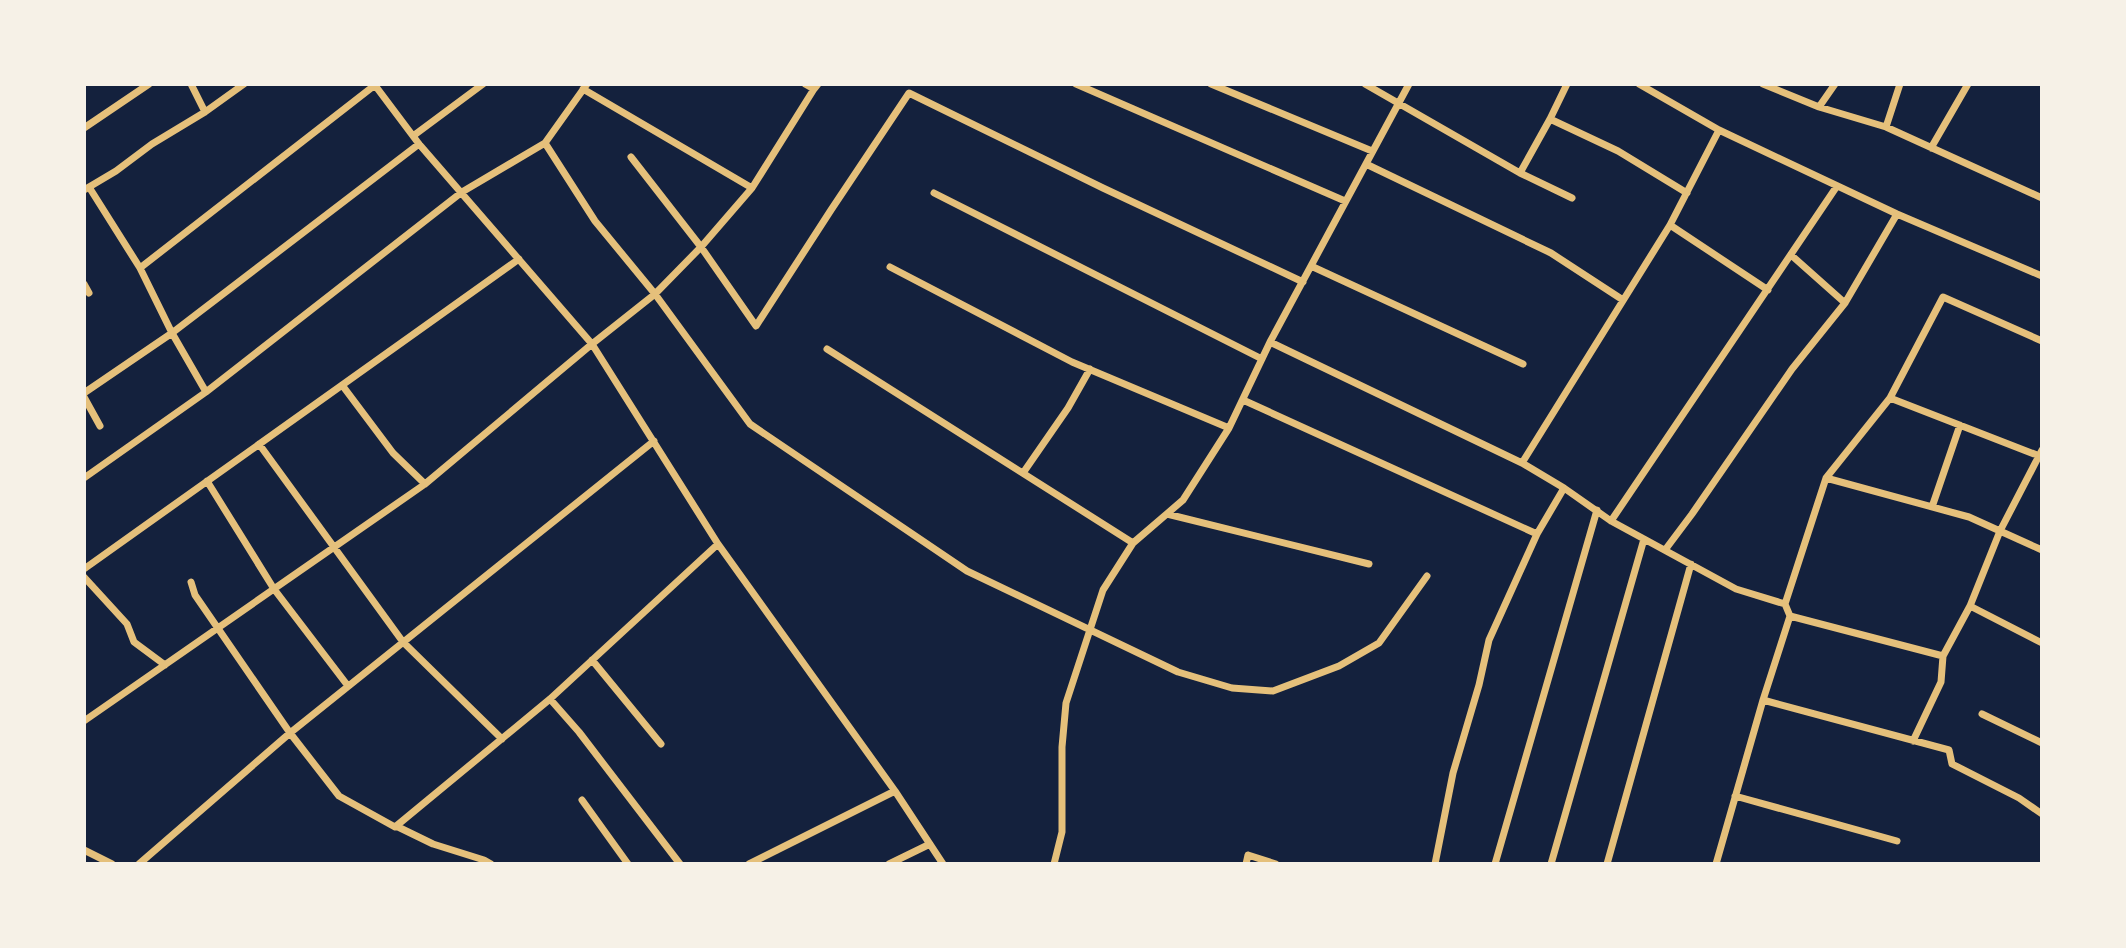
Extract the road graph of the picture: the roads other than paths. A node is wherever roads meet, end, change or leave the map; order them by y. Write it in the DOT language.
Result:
graph roads {
  1 [pos="149,84"];
  2 [pos="191,84"];
  3 [pos="244,84"];
  4 [pos="482,84"];
  5 [pos="805,84"];
  6 [pos="1076,84"];
  7 [pos="1211,84"];
  8 [pos="1365,84"];
  9 [pos="1409,84"];
  10 [pos="1567,84"];
  11 [pos="1639,84"];
  12 [pos="1763,84"];
  13 [pos="1835,84"];
  14 [pos="1900,84"];
  15 [pos="1968,84"];
  16 [pos="375,85"];
  17 [pos="585,87"];
  18 [pos="816,87"];
  19 [pos="1398,104"];
  20 [pos="1819,107"];
  21 [pos="205,112"];
  22 [pos="1550,119"];
  23 [pos="1886,127"];
  24 [pos="84,128"];
  25 [pos="1719,130"];
  26 [pos="413,136"];
  27 [pos="545,143"];
  28 [pos="419,144"];
  29 [pos="1931,148"];
  30 [pos="1371,151"];
  31 [pos="631,157"];
  32 [pos="1366,164"];
  33 [pos="1520,173"];
  34 [pos="1837,186"];
  35 [pos="87,188"];
  36 [pos="752,188"];
  37 [pos="463,192"];
  38 [pos="933,193"];
  39 [pos="1687,193"];
  40 [pos="1572,198"];
  41 [pos="2042,198"];
  42 [pos="1345,201"];
  43 [pos="1897,214"];
  44 [pos="1670,225"];
  45 [pos="701,247"];
  46 [pos="1791,256"];
  47 [pos="519,258"];
  48 [pos="1311,266"];
  49 [pos="890,267"];
  50 [pos="140,268"];
  51 [pos="2042,276"];
  52 [pos="1303,282"];
  53 [pos="84,284"];
  54 [pos="1768,290"];
  55 [pos="89,293"];
  56 [pos="655,293"];
  57 [pos="1623,300"];
  58 [pos="1845,303"];
  59 [pos="172,332"];
  60 [pos="2042,341"];
  61 [pos="1270,342"];
  62 [pos="592,344"];
  63 [pos="827,349"];
  64 [pos="1262,359"];
  65 [pos="1523,365"];
  66 [pos="1090,369"];
  67 [pos="342,385"];
  68 [pos="206,391"];
  69 [pos="84,395"];
  70 [pos="1890,398"];
  71 [pos="1243,400"];
  72 [pos="1960,425"];
  73 [pos="100,426"];
  74 [pos="1229,428"];
  75 [pos="654,441"];
  76 [pos="259,444"];
  77 [pos="2041,454"];
  78 [pos="1521,463"];
  79 [pos="1023,473"];
  80 [pos="84,478"];
  81 [pos="1826,478"];
  82 [pos="207,481"];
  83 [pos="425,484"];
  84 [pos="1564,488"];
  85 [pos="1932,507"];
  86 [pos="1597,510"];
  87 [pos="1167,514"];
  88 [pos="1611,521"];
  89 [pos="2000,531"];
  90 [pos="1537,534"];
  91 [pos="1644,539"];
  92 [pos="1133,543"];
  93 [pos="718,544"];
  94 [pos="333,548"];
  95 [pos="1665,550"];
  96 [pos="2042,550"];
  97 [pos="1369,564"];
  98 [pos="1691,564"];
  99 [pos="84,569"];
  100 [pos="1426,576"];
  101 [pos="84,577"];
  102 [pos="191,582"];
  103 [pos="274,589"];
  104 [pos="1785,604"];
  105 [pos="1970,607"];
  106 [pos="1790,616"];
  107 [pos="219,628"];
  108 [pos="1091,630"];
  109 [pos="403,642"];
  110 [pos="2042,643"];
  111 [pos="1943,656"];
  112 [pos="592,660"];
  113 [pos="165,665"];
  114 [pos="348,686"];
  115 [pos="550,699"];
  116 [pos="1763,700"];
  117 [pos="1982,714"];
  118 [pos="84,721"];
  119 [pos="290,733"];
  120 [pos="502,738"];
  121 [pos="1913,741"];
  122 [pos="2042,743"];
  123 [pos="662,744"];
  124 [pos="895,791"];
  125 [pos="1735,796"];
  126 [pos="582,800"];
  127 [pos="2042,814"];
  128 [pos="396,826"];
  129 [pos="1897,841"];
  130 [pos="930,844"];
  131 [pos="84,850"];
  132 [pos="112,864"];
  133 [pos="139,864"];
  134 [pos="491,864"];
  135 [pos="628,864"];
  136 [pos="680,864"];
  137 [pos="748,864"];
  138 [pos="889,864"];
  139 [pos="943,864"];
  140 [pos="1054,864"];
  141 [pos="1246,864"];
  142 [pos="1276,864"];
  143 [pos="1435,864"];
  144 [pos="1495,864"];
  145 [pos="1551,864"];
  146 [pos="1607,864"];
  147 [pos="1716,864"];
  1 -- 24 [label="street"];
  2 -- 21 [label="street"];
  3 -- 21 [label="street"];
  4 -- 26 [label="street"];
  5 -- 18 [label="street"];
  6 -- 42 [label="street"];
  7 -- 30 [label="street"];
  8 -- 19 [label="street"];
  9 -- 19 [label="street"];
  10 -- 22 [label="street"];
  11 -- 25 [label="street"];
  12 -- 20 [label="street"];
  13 -- 20 [label="street"];
  14 -- 23 [label="street"];
  15 -- 29 [label="street"];
  16 -- 26 [label="street"];
  16 -- 50 [label="street"];
  17 -- 27 [label="street"];
  17 -- 36 [label="street"];
  18 -- 36 [label="street"];
  19 -- 30 [label="street"];
  19 -- 33 [label="street"];
  20 -- 23 [label="street"];
  21 -- 35 [label="street"];
  22 -- 33 [label="street"];
  22 -- 39 [label="street"];
  23 -- 29 [label="street"];
  25 -- 34 [label="street"];
  25 -- 39 [label="street"];
  26 -- 28 [label="street"];
  27 -- 37 [label="street"];
  27 -- 56 [label="street"];
  28 -- 37 [label="street"];
  28 -- 59 [label="street"];
  29 -- 41 [label="street"];
  30 -- 32 [label="street"];
  31 -- 45 [label="street"];
  32 -- 42 [label="street"];
  32 -- 57 [label="street"];
  33 -- 40 [label="street"];
  34 -- 43 [label="street"];
  34 -- 46 [label="street"];
  35 -- 50 [label="street"];
  36 -- 45 [label="street"];
  37 -- 47 [label="street"];
  37 -- 68 [label="street"];
  38 -- 64 [label="street"];
  39 -- 44 [label="street"];
  42 -- 48 [label="street"];
  43 -- 51 [label="street"];
  43 -- 58 [label="street"];
  44 -- 54 [label="street"];
  44 -- 57 [label="street"];
  45 -- 52 [label="street"];
  45 -- 56 [label="street"];
  46 -- 54 [label="street"];
  46 -- 58 [label="street"];
  47 -- 62 [label="street"];
  47 -- 67 [label="street"];
  48 -- 52 [label="street"];
  48 -- 65 [label="street"];
  49 -- 66 [label="street"];
  50 -- 59 [label="street"];
  52 -- 61 [label="street"];
  53 -- 55 [label="street"];
  54 -- 88 [label="street"];
  56 -- 62 [label="street"];
  56 -- 108 [label="street"];
  57 -- 78 [label="street"];
  58 -- 95 [label="street"];
  59 -- 68 [label="street"];
  59 -- 69 [label="street"];
  60 -- 70 [label="street"];
  61 -- 64 [label="street"];
  61 -- 78 [label="street"];
  62 -- 75 [label="street"];
  62 -- 83 [label="street"];
  63 -- 79 [label="street"];
  64 -- 71 [label="street"];
  66 -- 74 [label="street"];
  66 -- 79 [label="street"];
  67 -- 76 [label="street"];
  67 -- 83 [label="street"];
  68 -- 80 [label="street"];
  69 -- 73 [label="street"];
  70 -- 72 [label="street"];
  70 -- 81 [label="street"];
  71 -- 74 [label="street"];
  71 -- 90 [label="street"];
  72 -- 77 [label="street"];
  72 -- 85 [label="street"];
  74 -- 87 [label="street"];
  75 -- 93 [label="street"];
  75 -- 109 [label="street"];
  76 -- 82 [label="street"];
  76 -- 94 [label="street"];
  77 -- 89 [label="street"];
  78 -- 84 [label="street"];
  79 -- 92 [label="street"];
  81 -- 85 [label="street"];
  81 -- 104 [label="street"];
  82 -- 99 [label="street"];
  82 -- 103 [label="street"];
  83 -- 94 [label="street"];
  84 -- 86 [label="street"];
  84 -- 90 [label="street"];
  85 -- 89 [label="street"];
  86 -- 88 [label="street"];
  86 -- 144 [label="street"];
  87 -- 92 [label="street"];
  87 -- 97 [label="street"];
  88 -- 91 [label="street"];
  89 -- 96 [label="street"];
  89 -- 105 [label="street"];
  90 -- 143 [label="street"];
  91 -- 95 [label="street"];
  91 -- 145 [label="street"];
  92 -- 108 [label="street"];
  93 -- 112 [label="street"];
  93 -- 124 [label="street"];
  94 -- 103 [label="street"];
  94 -- 109 [label="street"];
  95 -- 98 [label="street"];
  98 -- 104 [label="street"];
  98 -- 146 [label="street"];
  100 -- 108 [label="street"];
  101 -- 113 [label="street"];
  102 -- 107 [label="street"];
  103 -- 107 [label="street"];
  103 -- 114 [label="street"];
  104 -- 106 [label="street"];
  105 -- 110 [label="street"];
  105 -- 111 [label="street"];
  106 -- 111 [label="street"];
  106 -- 116 [label="street"];
  107 -- 113 [label="street"];
  107 -- 119 [label="street"];
  108 -- 140 [label="street"];
  109 -- 114 [label="street"];
  109 -- 120 [label="street"];
  111 -- 121 [label="street"];
  112 -- 115 [label="street"];
  112 -- 123 [label="street"];
  113 -- 118 [label="street"];
  114 -- 119 [label="street"];
  115 -- 120 [label="street"];
  115 -- 136 [label="street"];
  116 -- 121 [label="street"];
  116 -- 125 [label="street"];
  117 -- 122 [label="street"];
  119 -- 128 [label="street"];
  119 -- 133 [label="street"];
  120 -- 128 [label="street"];
  121 -- 127 [label="street"];
  124 -- 130 [label="street"];
  124 -- 137 [label="street"];
  125 -- 129 [label="street"];
  125 -- 147 [label="street"];
  126 -- 135 [label="street"];
  128 -- 134 [label="street"];
  130 -- 138 [label="street"];
  130 -- 139 [label="street"];
  131 -- 132 [label="street"];
  141 -- 142 [label="street"];
}
